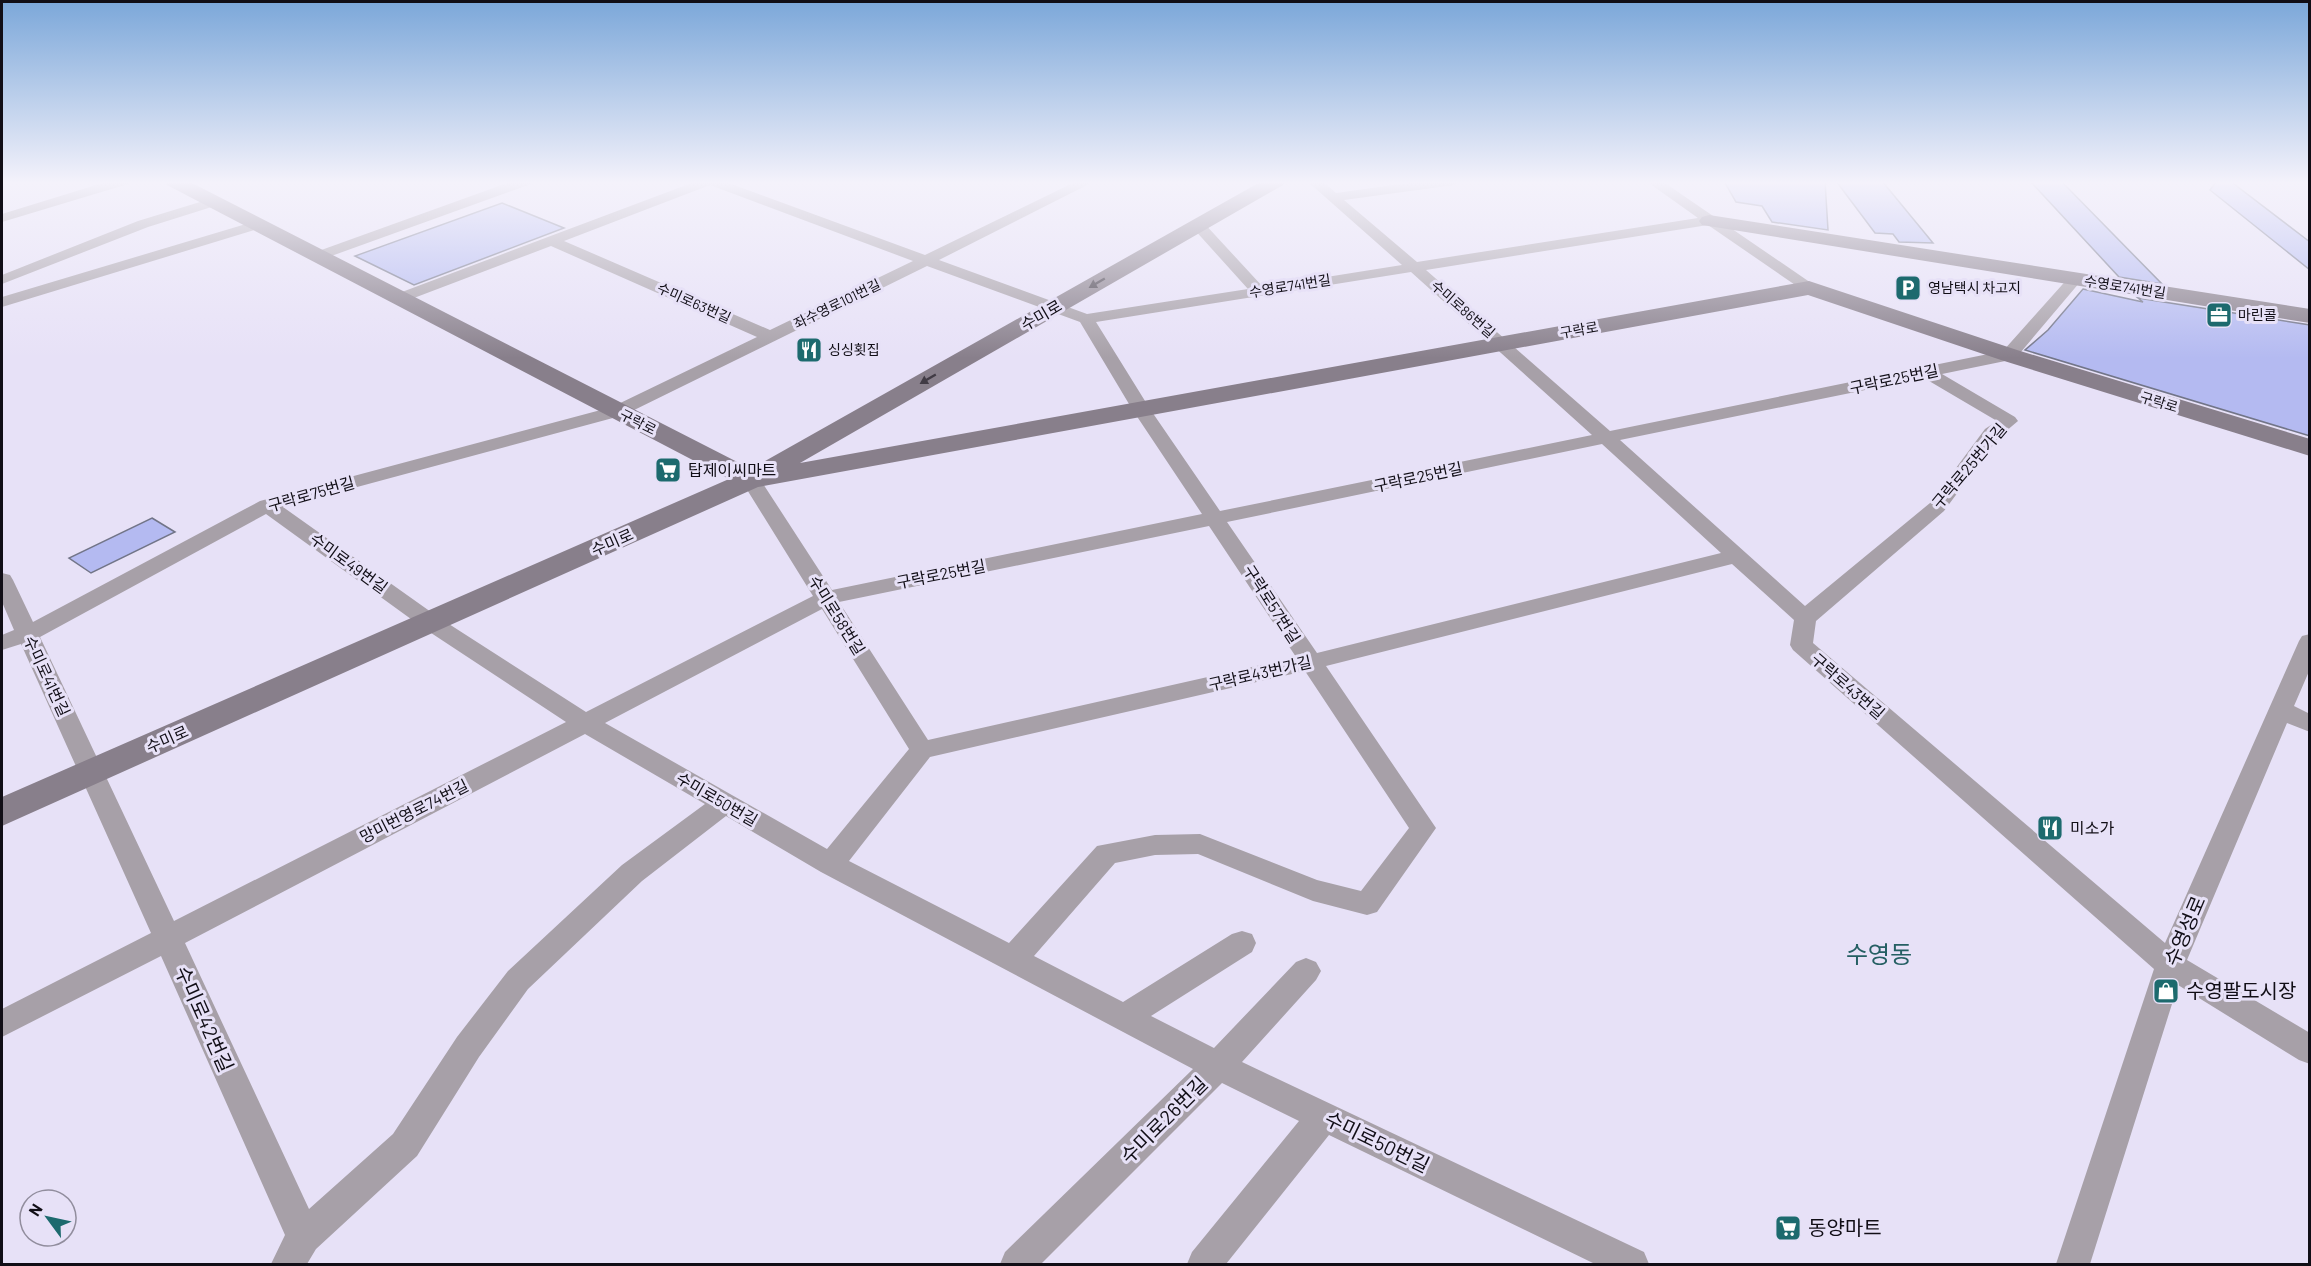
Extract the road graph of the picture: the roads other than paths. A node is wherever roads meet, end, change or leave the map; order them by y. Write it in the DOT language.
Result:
graph roads {
  1 [pos="103,240"];
  2 [pos="206,240"];
  3 [pos="286,240"];
  4 [pos="362,240"];
  5 [pos="872,240"];
  6 [pos="968,240"];
  7 [pos="1172,240"];
  8 [pos="1212,240"];
  9 [pos="1383,240"];
  10 [pos="1583,240"];
  11 [pos="1737,240"];
  12 [pos="1829,240"];
  13 [pos="552,241"];
  14 [pos="318,256"];
  15 [pos="927,260"];
  16 [pos="1413,266"];
  17 [pos="2075,279"];
  18 [pos="2,280"];
  19 [pos="1809,288"];
  20 [pos="1259,291"];
  21 [pos="400,298"];
  22 [pos="2,302"];
  23 [pos="1055,307"];
  24 [pos="2310,316"];
  25 [pos="1086,320"];
  26 [pos="771,337"];
  27 [pos="1503,344"];
  28 [pos="2009,355"];
  29 [pos="1927,372"];
  30 [pos="1141,409"];
  31 [pos="618,411"];
  32 [pos="1606,438"];
  33 [pos="2310,448"];
  34 [pos="751,480"];
  35 [pos="267,505"];
  36 [pos="1216,518"];
  37 [pos="1737,556"];
  38 [pos="2,580"];
  39 [pos="826,597"];
  40 [pos="1805,618"];
  41 [pos="430,622"];
  42 [pos="27,633"];
  43 [pos="2310,641"];
  44 [pos="2,643"];
  45 [pos="1310,662"];
  46 [pos="2280,710"];
  47 [pos="584,722"];
  48 [pos="2310,724"];
  49 [pos="922,750"];
  50 [pos="92,772"];
  51 [pos="724,803"];
  52 [pos="2,812"];
  53 [pos="831,864"];
  54 [pos="168,938"];
  55 [pos="1242,943"];
  56 [pos="1014,958"];
  57 [pos="2170,965"];
  58 [pos="1306,971"];
  59 [pos="1124,1017"];
  60 [pos="2,1024"];
  61 [pos="2310,1050"];
  62 [pos="1218,1066"];
  63 [pos="1323,1117"];
  64 [pos="304,1237"];
  65 [pos="288,1264"];
  66 [pos="1017,1264"];
  67 [pos="1204,1264"];
  68 [pos="1632,1264"];
  69 [pos="2073,1264"];
  1 -- 18 [label="street"];
  2 -- 22 [label="street"];
  3 -- 14 [label="street, 구락로"];
  4 -- 14 [label="street"];
  5 -- 15 [label="street"];
  6 -- 15 [label="street, 좌수영로101번길"];
  7 -- 23 [label="street, 수미로, one-way"];
  8 -- 20 [label="street"];
  9 -- 16 [label="street, 수미로86번길"];
  10 -- 16 [label="street, 수영로741번길"];
  11 -- 19 [label="street"];
  12 -- 17 [label="street, 수영로741번길"];
  13 -- 21 [label="street"];
  13 -- 26 [label="street, 수미로63번길"];
  14 -- 21 [label="street, 구락로"];
  15 -- 23 [label="street"];
  15 -- 26 [label="street, 좌수영로101번길"];
  16 -- 20 [label="street, 수영로741번길"];
  16 -- 27 [label="street, 수미로86번길"];
  17 -- 24 [label="street, 수영로741번길"];
  17 -- 28 [label="street"];
  19 -- 27 [label="street, 구락로"];
  19 -- 28 [label="street, 구락로"];
  20 -- 25 [label="street, 수영로741번길"];
  21 -- 31 [label="street, 구락로"];
  23 -- 25 [label="street"];
  23 -- 34 [label="street, 수미로, one-way"];
  25 -- 30 [label="street"];
  26 -- 31 [label="street, 좌수영로101번길"];
  27 -- 30 [label="street, 구락로"];
  27 -- 32 [label="street"];
  28 -- 29 [label="street, 구락로25번길"];
  28 -- 33 [label="street, 구락로"];
  29 -- 32 [label="street, 구락로25번길"];
  29 -- 40 [label="street, 구락로25번가길"];
  30 -- 34 [label="street, 구락로"];
  30 -- 36 [label="street, 구락로57번길"];
  31 -- 34 [label="street, 구락로"];
  31 -- 35 [label="street, 구락로75번길"];
  32 -- 36 [label="street, 구락로25번길"];
  32 -- 37 [label="street"];
  34 -- 39 [label="street, 수미로58번길"];
  34 -- 41 [label="street, 수미로"];
  35 -- 41 [label="street, 수미로49번길"];
  35 -- 42 [label="street, 구락로75번길"];
  36 -- 39 [label="street, 구락로25번길"];
  36 -- 45 [label="street, 구락로57번길"];
  37 -- 40 [label="street"];
  37 -- 45 [label="street, 구락로43번가길"];
  38 -- 42 [label="street, 수미로41번길"];
  39 -- 47 [label="street, 망미번영로74번길"];
  39 -- 49 [label="street, 수미로58번길"];
  40 -- 57 [label="street, 구락로43번길"];
  41 -- 47 [label="street, 수미로50번길"];
  41 -- 50 [label="street, 수미로"];
  42 -- 44 [label="street, 구락로75번길"];
  42 -- 50 [label="street, 수미로41번길"];
  43 -- 46 [label="street, 수영성로"];
  45 -- 49 [label="street, 구락로43번가길"];
  45 -- 56 [label="street, 구락로57번길"];
  46 -- 48 [label="street"];
  46 -- 57 [label="street, 수영성로"];
  47 -- 51 [label="street, 수미로50번길"];
  47 -- 54 [label="street, 망미번영로74번길"];
  49 -- 53 [label="street"];
  50 -- 52 [label="street, 수미로"];
  50 -- 54 [label="street, 수미로42번길"];
  51 -- 53 [label="street, 수미로50번길"];
  51 -- 64 [label="street"];
  53 -- 56 [label="street, 수미로50번길"];
  54 -- 60 [label="street, 망미번영로74번길"];
  54 -- 64 [label="street, 수미로42번길"];
  55 -- 59 [label="street"];
  56 -- 59 [label="street, 수미로50번길"];
  57 -- 61 [label="street"];
  57 -- 69 [label="street, 수영성로"];
  58 -- 62 [label="street, 수미로26번길"];
  59 -- 62 [label="street, 수미로50번길"];
  62 -- 63 [label="street, 수미로50번길"];
  62 -- 66 [label="street, 수미로26번길"];
  63 -- 67 [label="street"];
  63 -- 68 [label="street, 수미로50번길"];
  64 -- 65 [label="street"];
}
